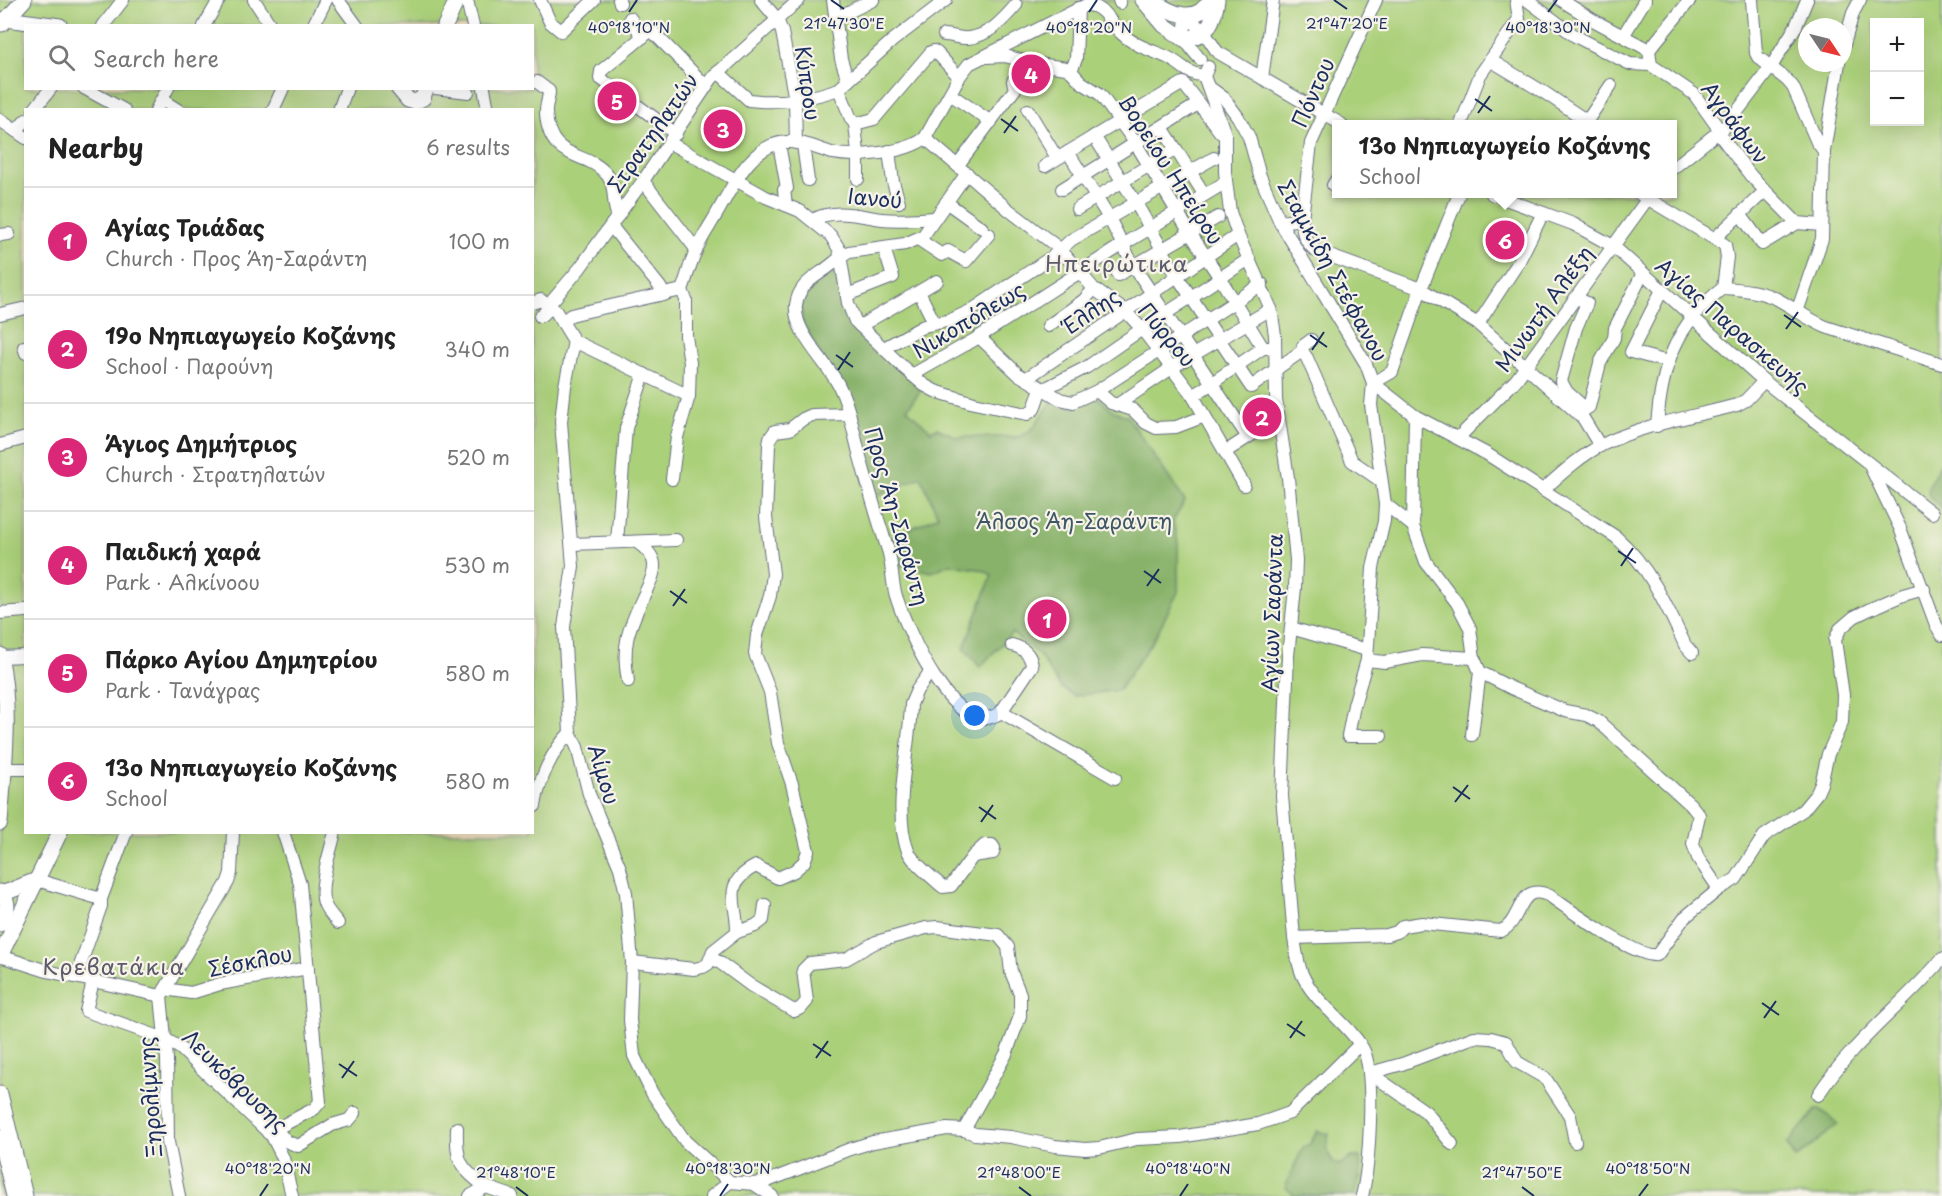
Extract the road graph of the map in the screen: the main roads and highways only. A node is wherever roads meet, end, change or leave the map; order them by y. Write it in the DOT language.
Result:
graph roads {
  1 [pos="9,0"];
  2 [pos="24,0"];
  3 [pos="457,0"];
  4 [pos="1143,0"];
  5 [pos="1152,0"];
  6 [pos="1210,0"];
  7 [pos="1217,0"];
  8 [pos="1180,10"];
  9 [pos="31,21"];
  10 [pos="3,23"];
  11 [pos="48,24"];
  12 [pos="446,24"];
  13 [pos="425,90"];
  14 [pos="409,99"];
  15 [pos="0,656"];
  16 [pos="0,823"];
  17 [pos="59,834"];
  18 [pos="37,880"];
  19 [pos="1,892"];
  20 [pos="27,901"];
  21 [pos="3,918"];
  22 [pos="0,956"];
  23 [pos="1,1105"];
  24 [pos="0,1138"];
  25 [pos="14,1196"];
  26 [pos="25,1196"];
  1 -- 10 [label="main road"];
  2 -- 9 [label="main road"];
  2 -- 10 [label="main road"];
  3 -- 12 [label="main road"];
  4 -- 7 [label="main road"];
  5 -- 8 [label="main road"];
  6 -- 8 [label="main road"];
  9 -- 10 [label="main road"];
  9 -- 11 [label="main road"];
  13 -- 14 [label="main road"];
  15 -- 16 [label="main road"];
  17 -- 18 [label="main road"];
  18 -- 19 [label="main road"];
  18 -- 20 [label="main road"];
  19 -- 21 [label="main road"];
  20 -- 21 [label="main road"];
  20 -- 22 [label="main road"];
  23 -- 26 [label="main road"];
  24 -- 25 [label="main road"];
}
